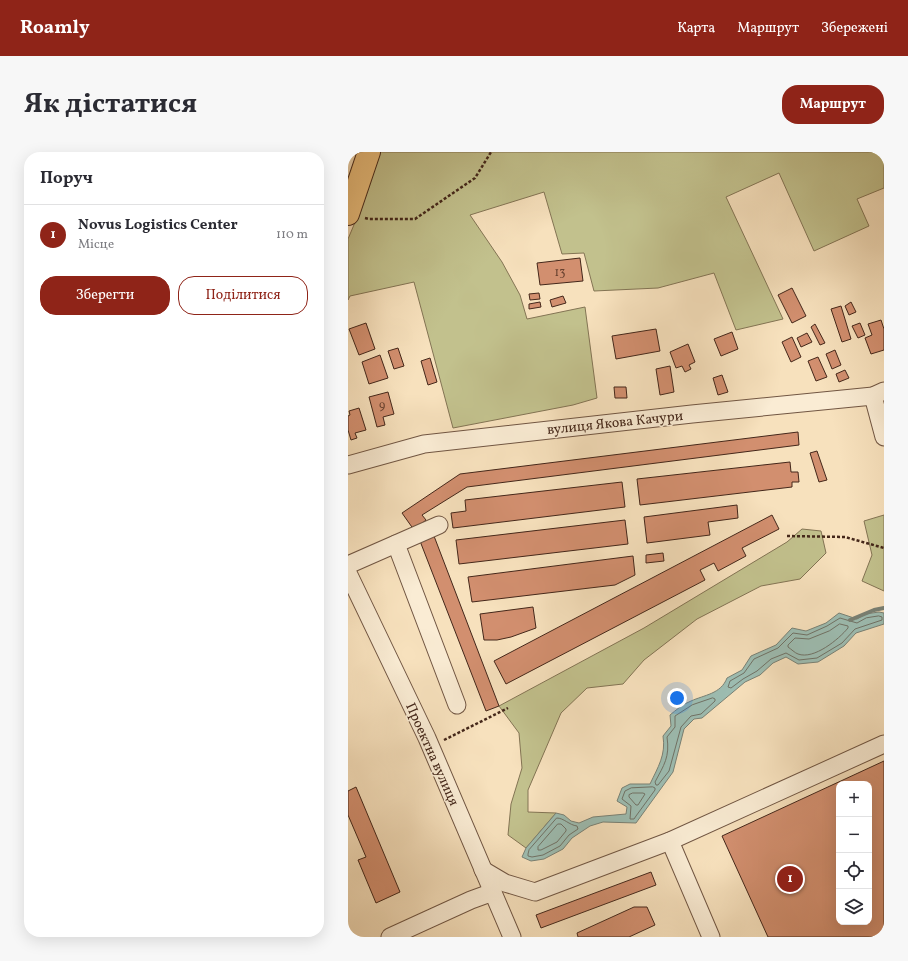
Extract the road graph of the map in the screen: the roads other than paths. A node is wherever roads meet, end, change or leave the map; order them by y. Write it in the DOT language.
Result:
graph roads {
  1 [pos="369,152"];
  2 [pos="348,214"];
  3 [pos="878,394"];
  4 [pos="884,437"];
  5 [pos="348,465"];
  6 [pos="439,525"];
  7 [pos="396,544"];
  8 [pos="348,565"];
  9 [pos="348,573"];
  10 [pos="456,705"];
  11 [pos="884,744"];
  12 [pos="670,841"];
  13 [pos="483,870"];
  14 [pos="492,892"];
  15 [pos="392,937"];
  16 [pos="512,937"];
  17 [pos="711,937"];
  1 -- 2 [label="highway"];
  3 -- 4 [label="street"];
  3 -- 5 [label="street, вулиця Якова Качури"];
  6 -- 7 [label="street"];
  7 -- 8 [label="street"];
  7 -- 10 [label="street"];
  9 -- 13 [label="street, Проектна вулиця"];
  11 -- 12 [label="street"];
  12 -- 13 [label="street"];
  12 -- 17 [label="street"];
  13 -- 14 [label="street, Проектна вулиця"];
  14 -- 15 [label="street"];
  14 -- 16 [label="street, Проектна вулиця"];
}
